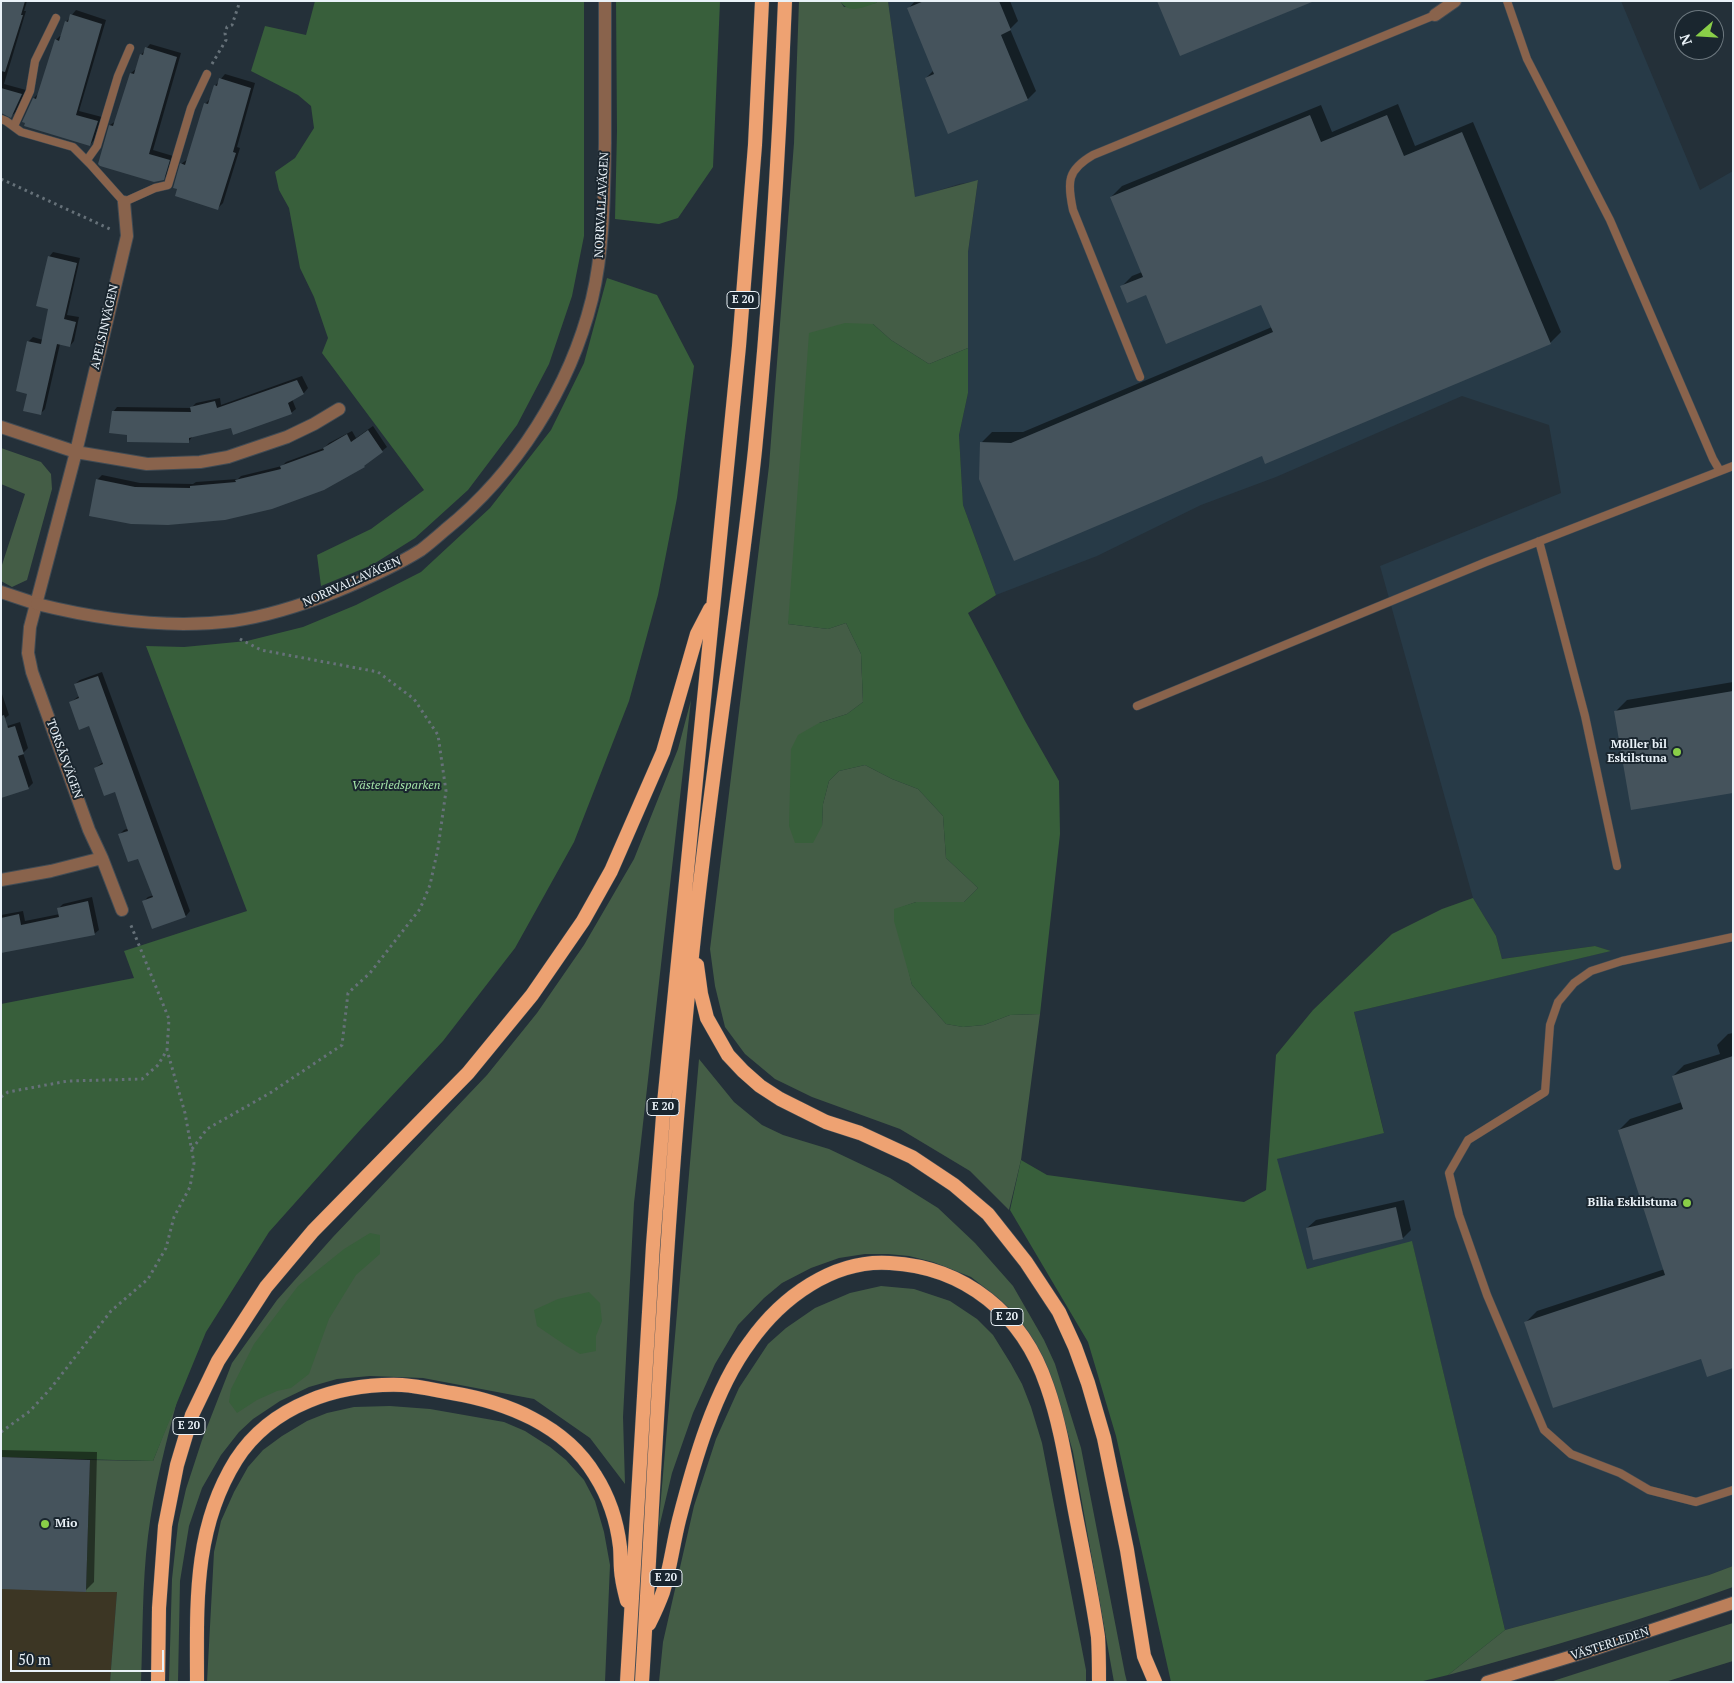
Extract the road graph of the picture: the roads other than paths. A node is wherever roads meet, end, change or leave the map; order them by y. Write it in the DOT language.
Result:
graph roads {
  1 [pos="605,1"];
  2 [pos="762,1"];
  3 [pos="785,1"];
  4 [pos="1506,1"];
  5 [pos="1454,2"];
  6 [pos="1435,15"];
  7 [pos="56,18"];
  8 [pos="130,48"];
  9 [pos="208,74"];
  10 [pos="1,119"];
  11 [pos="14,126"];
  12 [pos="87,160"];
  13 [pos="124,202"];
  14 [pos="1140,377"];
  15 [pos="339,409"];
  16 [pos="1,427"];
  17 [pos="76,452"];
  18 [pos="1733,466"];
  19 [pos="1720,471"];
  20 [pos="1539,541"];
  21 [pos="1,592"];
  22 [pos="715,599"];
  23 [pos="37,604"];
  24 [pos="1137,706"];
  25 [pos="102,858"];
  26 [pos="1617,866"];
  27 [pos="1,880"];
  28 [pos="122,910"];
  29 [pos="1733,936"];
  30 [pos="694,940"];
  31 [pos="1733,1490"];
  32 [pos="1733,1604"];
  33 [pos="631,1617"];
  34 [pos="645,1634"];
  35 [pos="158,1682"];
  36 [pos="197,1682"];
  37 [pos="627,1682"];
  38 [pos="642,1682"];
  39 [pos="1099,1682"];
  40 [pos="1155,1682"];
  41 [pos="1488,1682"];
  1 -- 23 [label="street, NORRVALLAVÄGEN"];
  2 -- 22 [label="highway, E 20"];
  3 -- 30 [label="highway, E 20"];
  4 -- 19 [label="lane"];
  5 -- 6 [label="street"];
  6 -- 14 [label="lane"];
  7 -- 11 [label="lane"];
  8 -- 12 [label="lane"];
  9 -- 13 [label="lane"];
  10 -- 11 [label="lane"];
  11 -- 12 [label="lane"];
  12 -- 13 [label="lane"];
  13 -- 17 [label="street, APELSINVÄGEN"];
  15 -- 17 [label="street"];
  16 -- 17 [label="street"];
  17 -- 23 [label="street, APELSINVÄGEN"];
  18 -- 19 [label="lane"];
  19 -- 20 [label="lane"];
  20 -- 24 [label="lane"];
  20 -- 26 [label="lane"];
  21 -- 23 [label="street, NORRVALLAVÄGEN"];
  22 -- 33 [label="highway, E 20"];
  22 -- 35 [label="highway, E 20"];
  23 -- 25 [label="street, TORSÅSVÄGEN"];
  25 -- 27 [label="street"];
  25 -- 28 [label="street, TORSÅSVÄGEN"];
  29 -- 31 [label="lane"];
  30 -- 34 [label="highway, E 20"];
  30 -- 40 [label="highway, E 20"];
  32 -- 41 [label="main road, VÄSTERLEDEN"];
  33 -- 36 [label="highway, E 20"];
  33 -- 37 [label="highway, E 20"];
  34 -- 38 [label="highway, E 20"];
  34 -- 39 [label="highway, E 20"];
}
